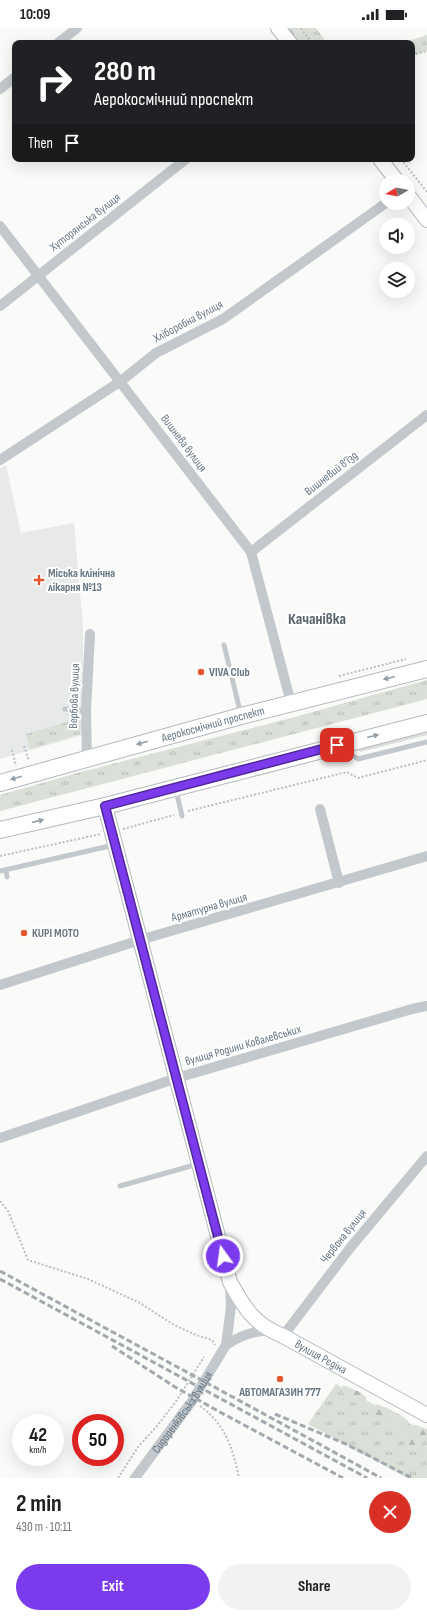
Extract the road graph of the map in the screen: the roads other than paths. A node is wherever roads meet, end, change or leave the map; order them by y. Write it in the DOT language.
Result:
graph roads {
  1 [pos="77,28"];
  2 [pos="278,28"];
  3 [pos="62,40"];
  4 [pos="288,40"];
  5 [pos="12,79"];
  6 [pos="0,89"];
  7 [pos="182,162"];
  8 [pos="382,162"];
  9 [pos="392,174"];
  10 [pos="415,204"];
  11 [pos="379,208"];
  12 [pos="427,220"];
  13 [pos="0,226"];
  14 [pos="38,276"];
  15 [pos="0,306"];
  16 [pos="120,381"];
  17 [pos="427,415"];
  18 [pos="0,460"];
  19 [pos="252,552"];
  20 [pos="90,634"];
  21 [pos="224,645"];
  22 [pos="427,668"];
  23 [pos="291,703"];
  24 [pos="65,709"];
  25 [pos="86,711"];
  26 [pos="241,716"];
  27 [pos="427,722"];
  28 [pos="427,742"];
  29 [pos="337,745"];
  30 [pos="87,759"];
  31 [pos="0,783"];
  32 [pos="175,787"];
  33 [pos="105,806"];
  34 [pos="320,809"];
  35 [pos="182,815"];
  36 [pos="0,830"];
  37 [pos="113,839"];
  38 [pos="427,856"];
  39 [pos="6,870"];
  40 [pos="0,871"];
  41 [pos="8,877"];
  42 [pos="339,883"];
  43 [pos="140,940"];
  44 [pos="0,986"];
  45 [pos="427,1006"];
  46 [pos="177,1078"];
  47 [pos="0,1138"];
  48 [pos="427,1156"];
  49 [pos="199,1163"];
  50 [pos="120,1186"];
  51 [pos="230,1282"];
  52 [pos="268,1330"];
  53 [pos="283,1336"];
  54 [pos="226,1345"];
  55 [pos="427,1414"];
  56 [pos="135,1478"];
  1 -- 3 [label="street"];
  2 -- 4 [label="main road"];
  5 -- 6 [label="street"];
  7 -- 14 [label="street, Хуторянська вулиця"];
  8 -- 9 [label="main road"];
  10 -- 12 [label="main road"];
  11 -- 16 [label="street, Хліборобна вулиця"];
  13 -- 14 [label="street, Вишнева вулиця"];
  14 -- 15 [label="street, Хуторянська вулиця"];
  14 -- 16 [label="street, Вишнева вулиця"];
  16 -- 18 [label="street, Хліборобна вулиця"];
  16 -- 19 [label="street, Вишнева вулиця"];
  17 -- 19 [label="street, Вишневий в’їзд"];
  19 -- 23 [label="street, Вишнева вулиця"];
  20 -- 25 [label="street, Вербова вулиця"];
  21 -- 26 [label="lane"];
  22 -- 23 [label="main road, Аерокосмічний проспект, one-way"];
  23 -- 26 [label="main road, Аерокосмічний проспект"];
  24 -- 25 [label="lane"];
  25 -- 30 [label="street, Вербова вулиця"];
  26 -- 30 [label="main road, Аерокосмічний проспект, one-way"];
  29 -- 27 [label="main road, one-way"];
  28 -- 29 [label="lane"];
  29 -- 32 [label="main road"];
  30 -- 31 [label="main road, Аерокосмічний проспект, one-way"];
  32 -- 33 [label="main road"];
  32 -- 35 [label="lane"];
  36 -- 33 [label="main road, one-way"];
  33 -- 37 [label="main road, Сидоренківська вулиця"];
  34 -- 42 [label="street"];
  37 -- 39 [label="lane"];
  37 -- 43 [label="main road, Сидоренківська вулиця"];
  38 -- 42 [label="street, Арматурна вулиця"];
  39 -- 40 [label="lane"];
  39 -- 41 [label="lane"];
  42 -- 43 [label="street, Арматурна вулиця"];
  43 -- 44 [label="street, Арматурна вулиця"];
  43 -- 46 [label="main road, Сидоренківська вулиця"];
  45 -- 46 [label="street, вулиця Родини Ковалевських"];
  46 -- 47 [label="street, вулиця Родини Ковалевських"];
  46 -- 49 [label="main road, Сидоренківська вулиця"];
  48 -- 53 [label="street, Червона вулиця"];
  49 -- 50 [label="lane"];
  49 -- 51 [label="main road, Сидоренківська вулиця"];
  51 -- 52 [label="main road, вулиця Рєдіна"];
  51 -- 54 [label="street, Сидоренківська вулиця"];
  52 -- 53 [label="main road, вулиця Рєдіна"];
  52 -- 54 [label="street, Сидоренківська вулиця"];
  53 -- 55 [label="main road, вулиця Рєдіна"];
  54 -- 56 [label="street, Сидоренківська вулиця"];
}
